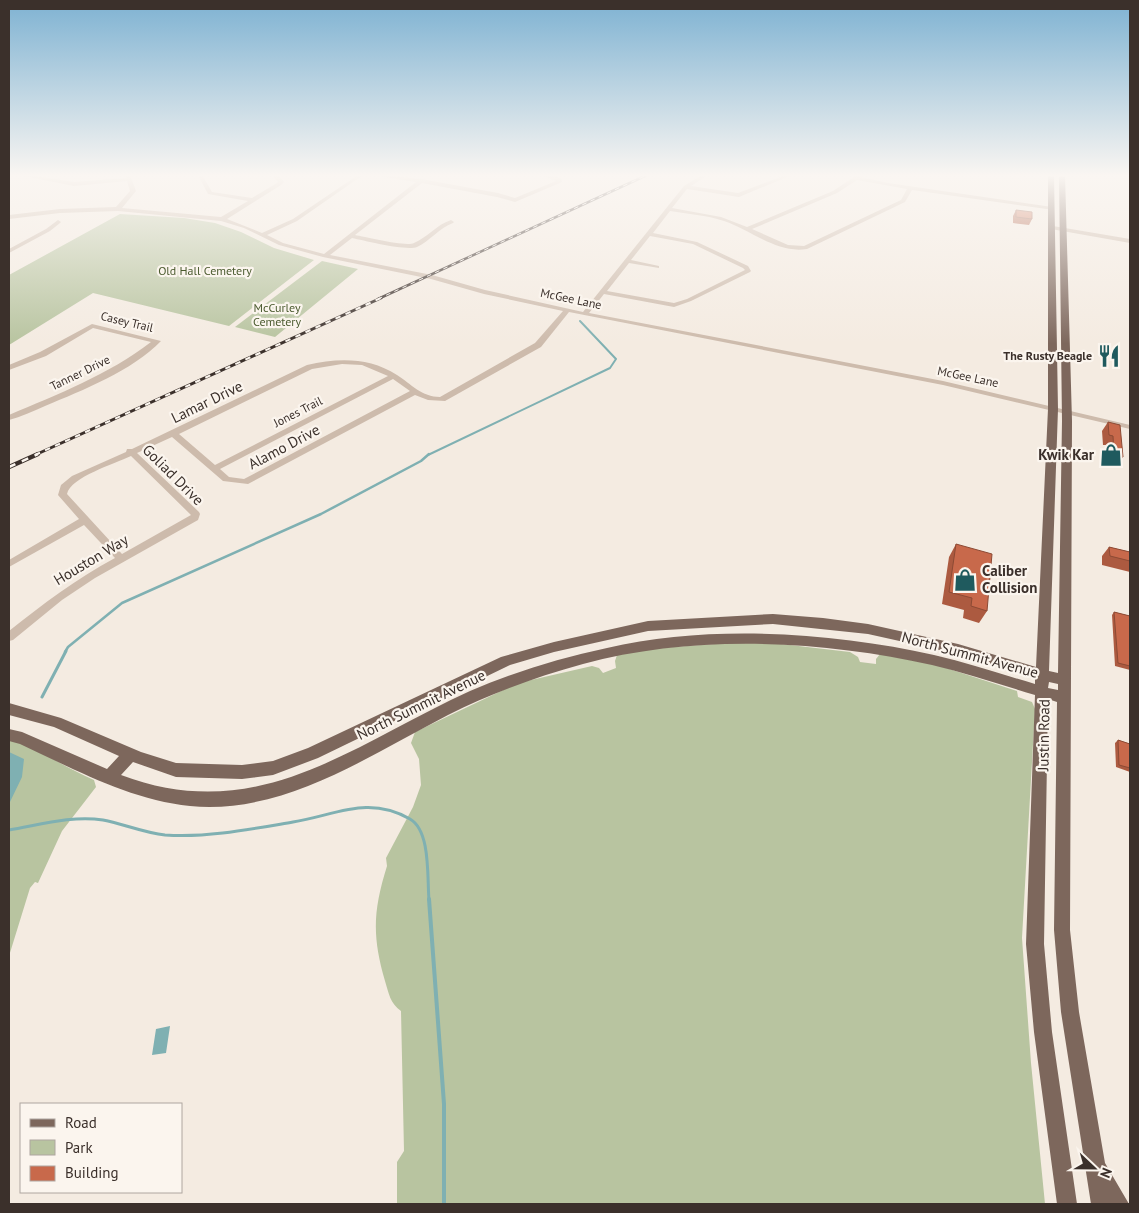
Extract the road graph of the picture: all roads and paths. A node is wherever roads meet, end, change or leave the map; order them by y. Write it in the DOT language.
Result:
graph roads {
  1 [pos="45,232"];
  2 [pos="254,232"];
  3 [pos="269,232"];
  4 [pos="356,232"];
  5 [pos="432,232"];
  6 [pos="652,232"];
  7 [pos="754,232"];
  8 [pos="838,232"];
  9 [pos="1053,232"];
  10 [pos="1064,232"];
  11 [pos="1074,232"];
  12 [pos="650,234"];
  13 [pos="262,235"];
  14 [pos="350,236"];
  15 [pos="1130,241"];
  16 [pos="9,251"];
  17 [pos="325,256"];
  18 [pos="627,261"];
  19 [pos="657,267"];
  20 [pos="603,292"];
  21 [pos="567,310"];
  22 [pos="1051,310"];
  23 [pos="1066,313"];
  24 [pos="585,314"];
  25 [pos="157,340"];
  26 [pos="9,368"];
  27 [pos="393,376"];
  28 [pos="414,392"];
  29 [pos="1053,409"];
  30 [pos="1066,412"];
  31 [pos="9,418"];
  32 [pos="1130,427"];
  33 [pos="173,434"];
  34 [pos="130,452"];
  35 [pos="214,469"];
  36 [pos="195,518"];
  37 [pos="85,520"];
  38 [pos="120,559"];
  39 [pos="9,564"];
  40 [pos="868,629"];
  41 [pos="600,636"];
  42 [pos="9,637"];
  43 [pos="872,649"];
  44 [pos="605,654"];
  45 [pos="1042,674"];
  46 [pos="1065,690"];
  47 [pos="1042,692"];
  48 [pos="9,709"];
  49 [pos="386,719"];
  50 [pos="9,735"];
  51 [pos="394,736"];
  52 [pos="130,754"];
  53 [pos="110,778"];
  54 [pos="1093,1163"];
  55 [pos="1067,1204"];
  56 [pos="1101,1204"];
  57 [pos="1119,1204"];
  1 -- 16 [label="street"];
  2 -- 13 [label="street, McGee Lane"];
  3 -- 13 [label="street"];
  4 -- 14 [label="street"];
  5 -- 14 [label="street"];
  6 -- 12 [label="street"];
  7 -- 8 [label="street"];
  9 -- 22 [label="main road, Justin Road"];
  10 -- 23 [label="main road, Justin Road"];
  11 -- 15 [label="street"];
  12 -- 18 [label="street"];
  12 -- 20 [label="street"];
  13 -- 17 [label="street, McGee Lane"];
  14 -- 17 [label="street"];
  17 -- 21 [label="street, McGee Lane"];
  18 -- 19 [label="street"];
  18 -- 20 [label="street"];
  20 -- 24 [label="street"];
  21 -- 24 [label="street, McGee Lane"];
  21 -- 28 [label="street, Lamar Drive"];
  22 -- 23 [label="main road"];
  22 -- 29 [label="main road, Justin Road"];
  23 -- 30 [label="main road, Justin Road"];
  24 -- 29 [label="street, McGee Lane"];
  25 -- 26 [label="street, Casey Trail"];
  25 -- 31 [label="street, Tanner Drive"];
  27 -- 28 [label="street, Lamar Drive"];
  27 -- 33 [label="street, Lamar Drive"];
  27 -- 35 [label="street, Jones Trail"];
  28 -- 35 [label="street, Alamo Drive"];
  29 -- 30 [label="street, McGee Lane"];
  29 -- 45 [label="main road, Justin Road"];
  30 -- 32 [label="street, McGee Lane"];
  30 -- 46 [label="main road, Justin Road"];
  33 -- 34 [label="street, Lamar Drive"];
  33 -- 35 [label="street, Alamo Drive"];
  34 -- 36 [label="street, Goliad Drive"];
  34 -- 37 [label="street, Lamar Drive"];
  36 -- 38 [label="street, Houston Way"];
  37 -- 38 [label="street, Lamar Drive"];
  37 -- 39 [label="street"];
  38 -- 42 [label="street, Houston Way"];
  40 -- 41 [label="main road, North Summit Avenue"];
  40 -- 43 [label="main road"];
  40 -- 45 [label="main road, North Summit Avenue"];
  41 -- 44 [label="main road"];
  41 -- 49 [label="main road, North Summit Avenue"];
  43 -- 44 [label="main road, North Summit Avenue"];
  43 -- 47 [label="main road, North Summit Avenue"];
  44 -- 51 [label="main road, North Summit Avenue"];
  45 -- 46 [label="main road, North Summit Avenue"];
  45 -- 47 [label="main road, Justin Road"];
  46 -- 47 [label="main road, North Summit Avenue"];
  46 -- 54 [label="main road, Justin Road"];
  47 -- 55 [label="main road, Justin Road"];
  48 -- 52 [label="main road, North Summit Avenue"];
  49 -- 51 [label="main road"];
  49 -- 52 [label="main road, North Summit Avenue"];
  50 -- 53 [label="main road, North Summit Avenue"];
  51 -- 53 [label="main road, North Summit Avenue"];
  52 -- 53 [label="main road"];
  54 -- 56 [label="main road, Justin Road"];
  54 -- 57 [label="main road"];
}
